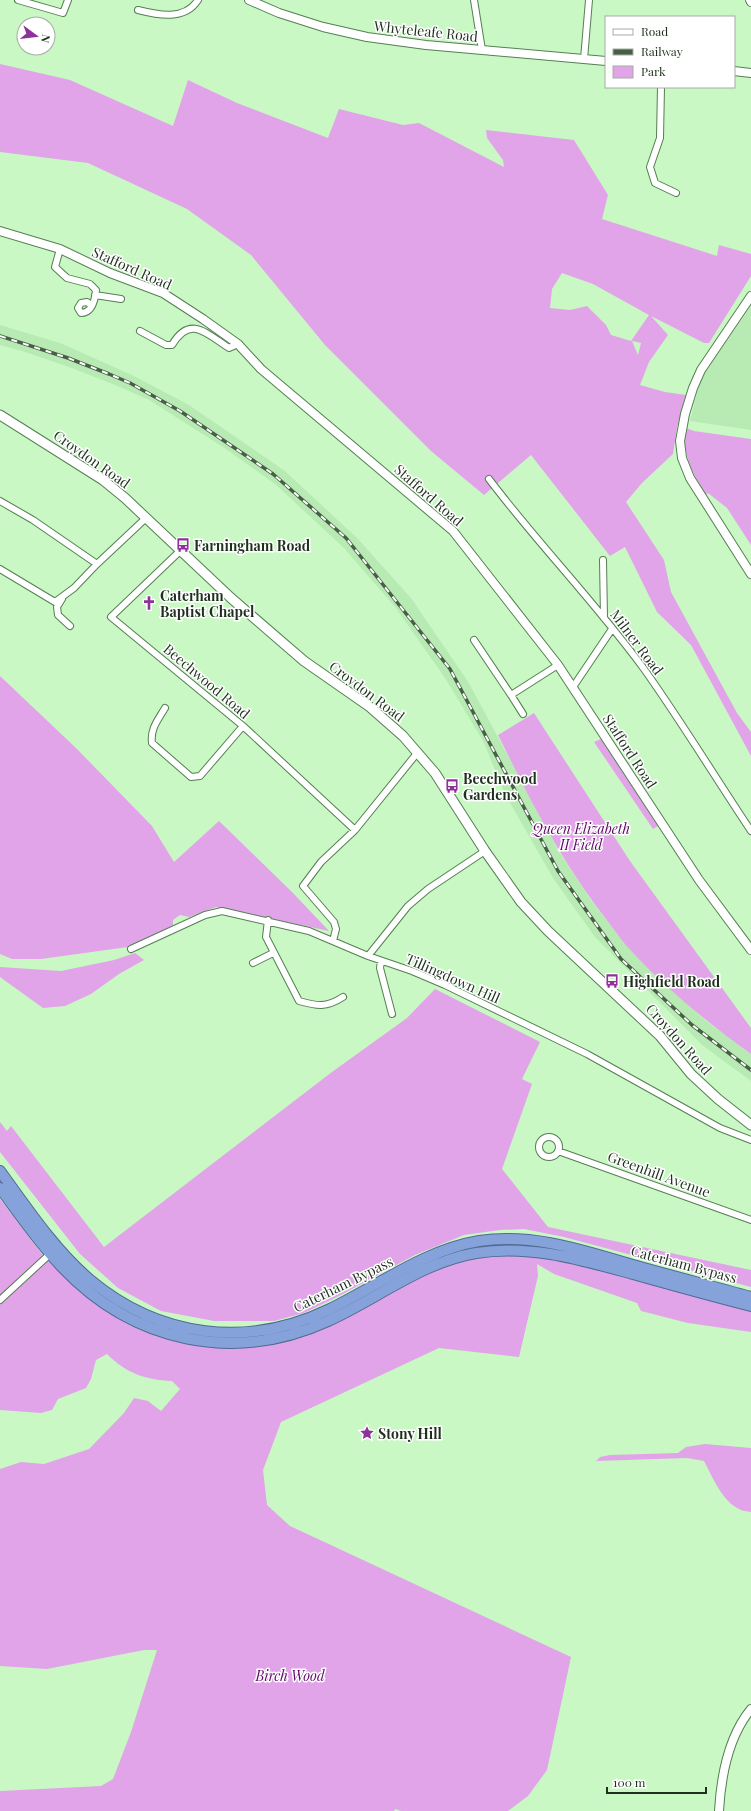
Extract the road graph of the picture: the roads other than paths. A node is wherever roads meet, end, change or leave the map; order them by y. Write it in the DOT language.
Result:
graph roads {
  1 [pos="18,0"];
  2 [pos="68,0"];
  3 [pos="198,0"];
  4 [pos="248,0"];
  5 [pos="474,0"];
  6 [pos="590,0"];
  7 [pos="138,10"];
  8 [pos="482,50"];
  9 [pos="584,59"];
  10 [pos="605,61"];
  11 [pos="735,71"];
  12 [pos="751,73"];
  13 [pos="661,88"];
  14 [pos="676,193"];
  15 [pos="0,231"];
  16 [pos="60,249"];
  17 [pos="95,296"];
  18 [pos="751,296"];
  19 [pos="121,299"];
  20 [pos="91,305"];
  21 [pos="140,331"];
  22 [pos="238,344"];
  23 [pos="0,415"];
  24 [pos="488,479"];
  25 [pos="0,501"];
  26 [pos="146,518"];
  27 [pos="180,551"];
  28 [pos="603,560"];
  29 [pos="98,564"];
  30 [pos="0,569"];
  31 [pos="751,574"];
  32 [pos="62,598"];
  33 [pos="604,618"];
  34 [pos="70,626"];
  35 [pos="612,629"];
  36 [pos="474,640"];
  37 [pos="558,665"];
  38 [pos="573,687"];
  39 [pos="511,695"];
  40 [pos="165,708"];
  41 [pos="523,714"];
  42 [pos="243,726"];
  43 [pos="418,752"];
  44 [pos="355,830"];
  45 [pos="751,831"];
  46 [pos="485,851"];
  47 [pos="268,920"];
  48 [pos="333,941"];
  49 [pos="131,949"];
  50 [pos="751,950"];
  51 [pos="273,953"];
  52 [pos="368,956"];
  53 [pos="381,961"];
  54 [pos="253,963"];
  55 [pos="343,998"];
  56 [pos="392,1014"];
  57 [pos="751,1125"];
  58 [pos="751,1140"];
  59 [pos="558,1151"];
  60 [pos="0,1171"];
  61 [pos="0,1188"];
  62 [pos="751,1220"];
  63 [pos="50,1254"];
  64 [pos="751,1297"];
  65 [pos="0,1300"];
  66 [pos="751,1306"];
  67 [pos="751,1709"];
  68 [pos="719,1811"];
  1 -- 2 [label="street"];
  3 -- 7 [label="street"];
  4 -- 8 [label="street, Whyteleafe Road"];
  5 -- 8 [label="street"];
  6 -- 9 [label="street"];
  8 -- 9 [label="street, Whyteleafe Road"];
  9 -- 10 [label="street, Whyteleafe Road"];
  11 -- 12 [label="street"];
  13 -- 14 [label="street"];
  15 -- 16 [label="street, Stafford Road"];
  16 -- 17 [label="street"];
  16 -- 22 [label="street, Stafford Road"];
  17 -- 19 [label="street"];
  17 -- 20 [label="street"];
  18 -- 31 [label="street"];
  21 -- 22 [label="street"];
  22 -- 37 [label="street, Stafford Road"];
  23 -- 26 [label="main road, Croydon Road"];
  24 -- 33 [label="street, Milner Road"];
  25 -- 29 [label="street"];
  26 -- 27 [label="main road, Croydon Road"];
  26 -- 29 [label="street"];
  27 -- 42 [label="street, Beechwood Road"];
  27 -- 43 [label="main road, Croydon Road"];
  28 -- 33 [label="street"];
  29 -- 32 [label="street"];
  30 -- 32 [label="street"];
  32 -- 34 [label="street"];
  33 -- 35 [label="street, Milner Road"];
  35 -- 38 [label="street"];
  35 -- 45 [label="street, Milner Road"];
  36 -- 39 [label="street"];
  37 -- 38 [label="street, Stafford Road"];
  37 -- 39 [label="street"];
  38 -- 50 [label="street, Stafford Road"];
  39 -- 41 [label="street"];
  40 -- 42 [label="street"];
  42 -- 44 [label="street, Beechwood Road"];
  43 -- 44 [label="street"];
  43 -- 46 [label="main road, Croydon Road"];
  44 -- 48 [label="street"];
  46 -- 52 [label="street"];
  46 -- 57 [label="main road, Croydon Road"];
  47 -- 48 [label="street, Tillingdown Hill"];
  47 -- 49 [label="street, Tillingdown Hill"];
  47 -- 51 [label="street"];
  48 -- 52 [label="street, Tillingdown Hill"];
  51 -- 54 [label="street"];
  51 -- 55 [label="street"];
  52 -- 53 [label="street, Tillingdown Hill"];
  53 -- 56 [label="street"];
  53 -- 58 [label="street, Tillingdown Hill"];
  59 -- 62 [label="street, Greenhill Avenue"];
  60 -- 64 [label="highway, Caterham Bypass"];
  61 -- 63 [label="highway, Caterham Bypass"];
  63 -- 65 [label="street"];
  63 -- 66 [label="highway, Caterham Bypass"];
  67 -- 68 [label="street"];
}
